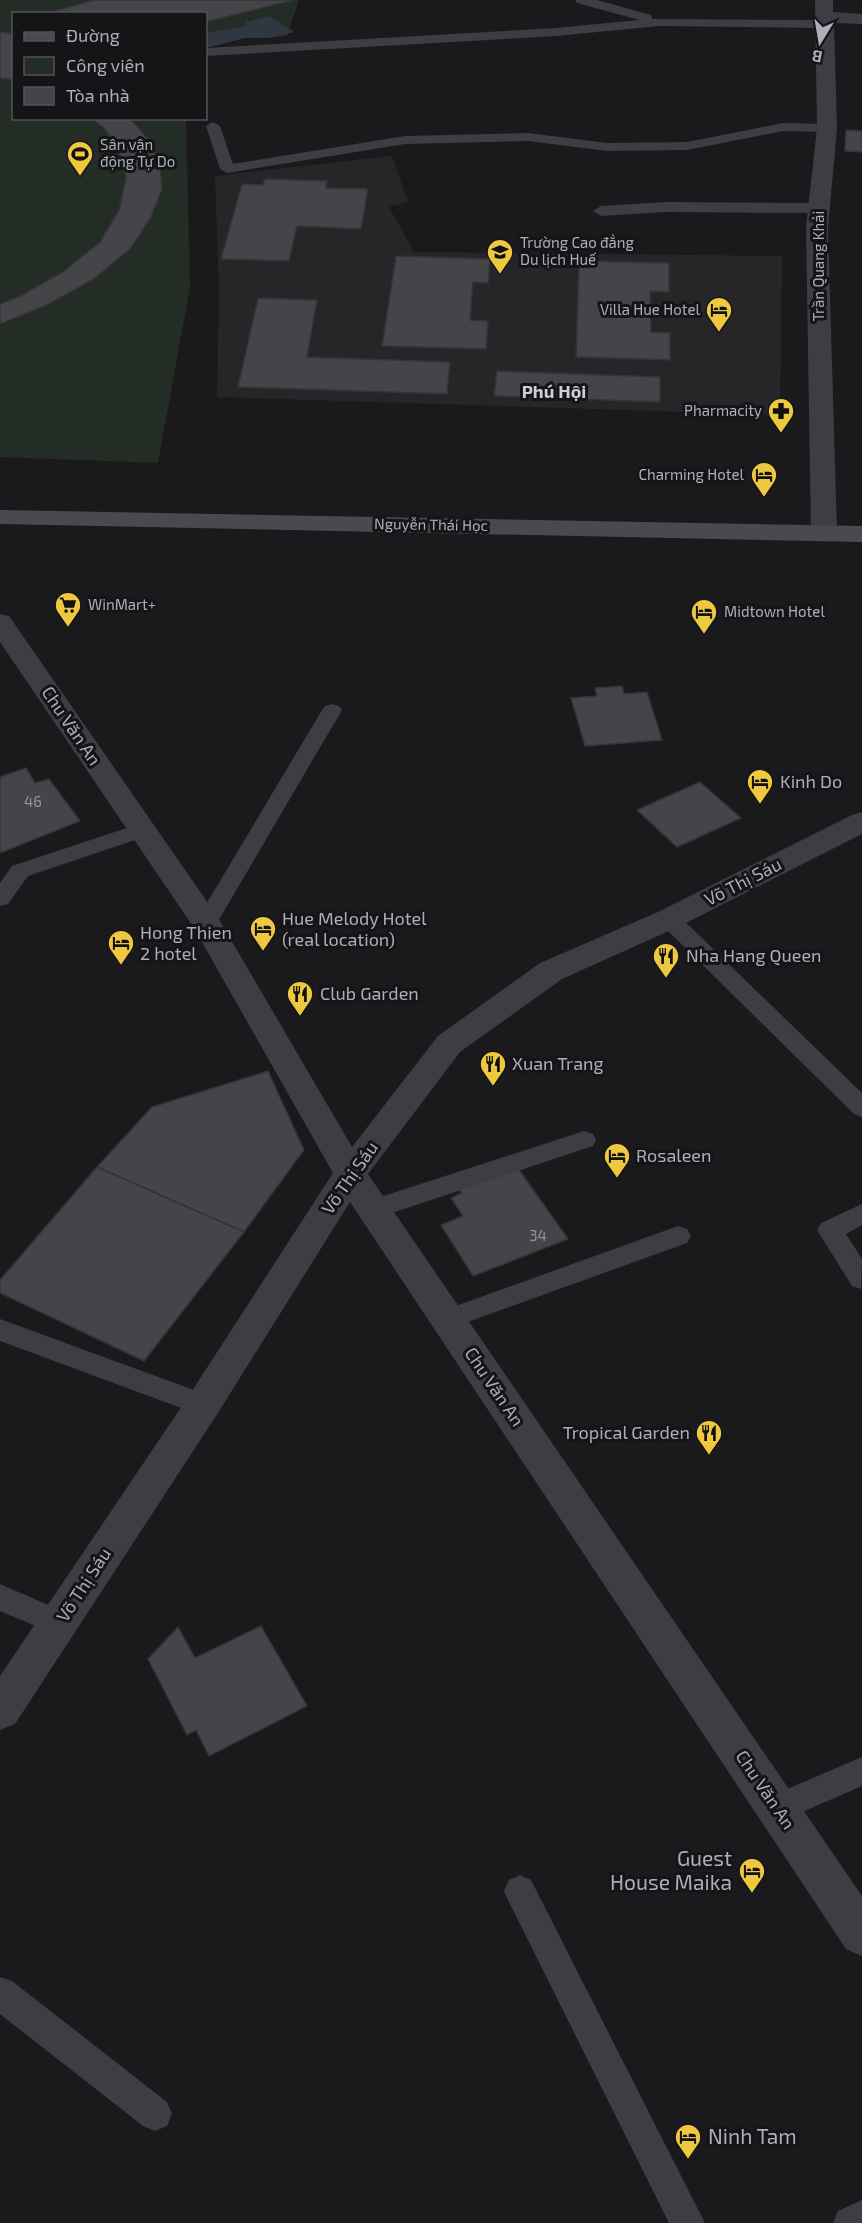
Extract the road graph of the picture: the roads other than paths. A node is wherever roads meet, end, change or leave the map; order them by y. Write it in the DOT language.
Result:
graph roads {
  1 [pos="582,0"];
  2 [pos="824,14"];
  3 [pos="862,19"];
  4 [pos="660,22"];
  5 [pos="207,52"];
  6 [pos="213,126"];
  7 [pos="827,128"];
  8 [pos="818,208"];
  9 [pos="601,211"];
  10 [pos="0,517"];
  11 [pos="824,532"];
  12 [pos="862,534"];
  13 [pos="0,622"];
  14 [pos="332,710"];
  15 [pos="862,822"];
  16 [pos="142,830"];
  17 [pos="0,899"];
  18 [pos="669,919"];
  19 [pos="206,923"];
  20 [pos="862,1108"];
  21 [pos="584,1140"];
  22 [pos="350,1174"];
  23 [pos="374,1209"];
  24 [pos="862,1214"];
  25 [pos="678,1236"];
  26 [pos="861,1279"];
  27 [pos="448,1319"];
  28 [pos="0,1330"];
  29 [pos="203,1405"];
  30 [pos="0,1597"];
  31 [pos="59,1623"];
  32 [pos="0,1711"];
  33 [pos="862,1771"];
  34 [pos="777,1808"];
  35 [pos="520,1892"];
  36 [pos="862,1934"];
  37 [pos="0,1994"];
  38 [pos="155,2114"];
  39 [pos="862,2217"];
  40 [pos="688,2223"];
  41 [pos="850,2223"];
  1 -- 4 [label="lane"];
  2 -- 3 [label="street"];
  2 -- 4 [label="lane"];
  2 -- 7 [label="street, Trần Quang Khải"];
  4 -- 5 [label="lane"];
  6 -- 7 [label="lane"];
  7 -- 8 [label="street, Trần Quang Khải"];
  8 -- 9 [label="lane"];
  8 -- 11 [label="street, Trần Quang Khải"];
  10 -- 11 [label="street, Nguyễn Thái Học"];
  11 -- 12 [label="street, Nguyễn Thái Học"];
  13 -- 16 [label="street, Chu Văn An"];
  14 -- 19 [label="lane"];
  15 -- 18 [label="street, Võ Thị Sáu"];
  16 -- 17 [label="lane"];
  16 -- 19 [label="street, Chu Văn An"];
  18 -- 20 [label="lane"];
  18 -- 22 [label="street, Võ Thị Sáu"];
  19 -- 22 [label="street, Chu Văn An"];
  21 -- 23 [label="lane"];
  22 -- 23 [label="street, Chu Văn An"];
  22 -- 29 [label="street, Võ Thị Sáu"];
  23 -- 27 [label="street, Chu Văn An"];
  24 -- 26 [label="lane"];
  25 -- 27 [label="lane"];
  27 -- 34 [label="street, Chu Văn An"];
  28 -- 29 [label="lane"];
  29 -- 31 [label="street, Võ Thị Sáu"];
  30 -- 31 [label="lane"];
  31 -- 32 [label="street, Võ Thị Sáu"];
  33 -- 34 [label="lane"];
  34 -- 36 [label="street, Chu Văn An"];
  35 -- 40 [label="lane"];
  37 -- 38 [label="lane"];
  39 -- 41 [label="lane"];
}
